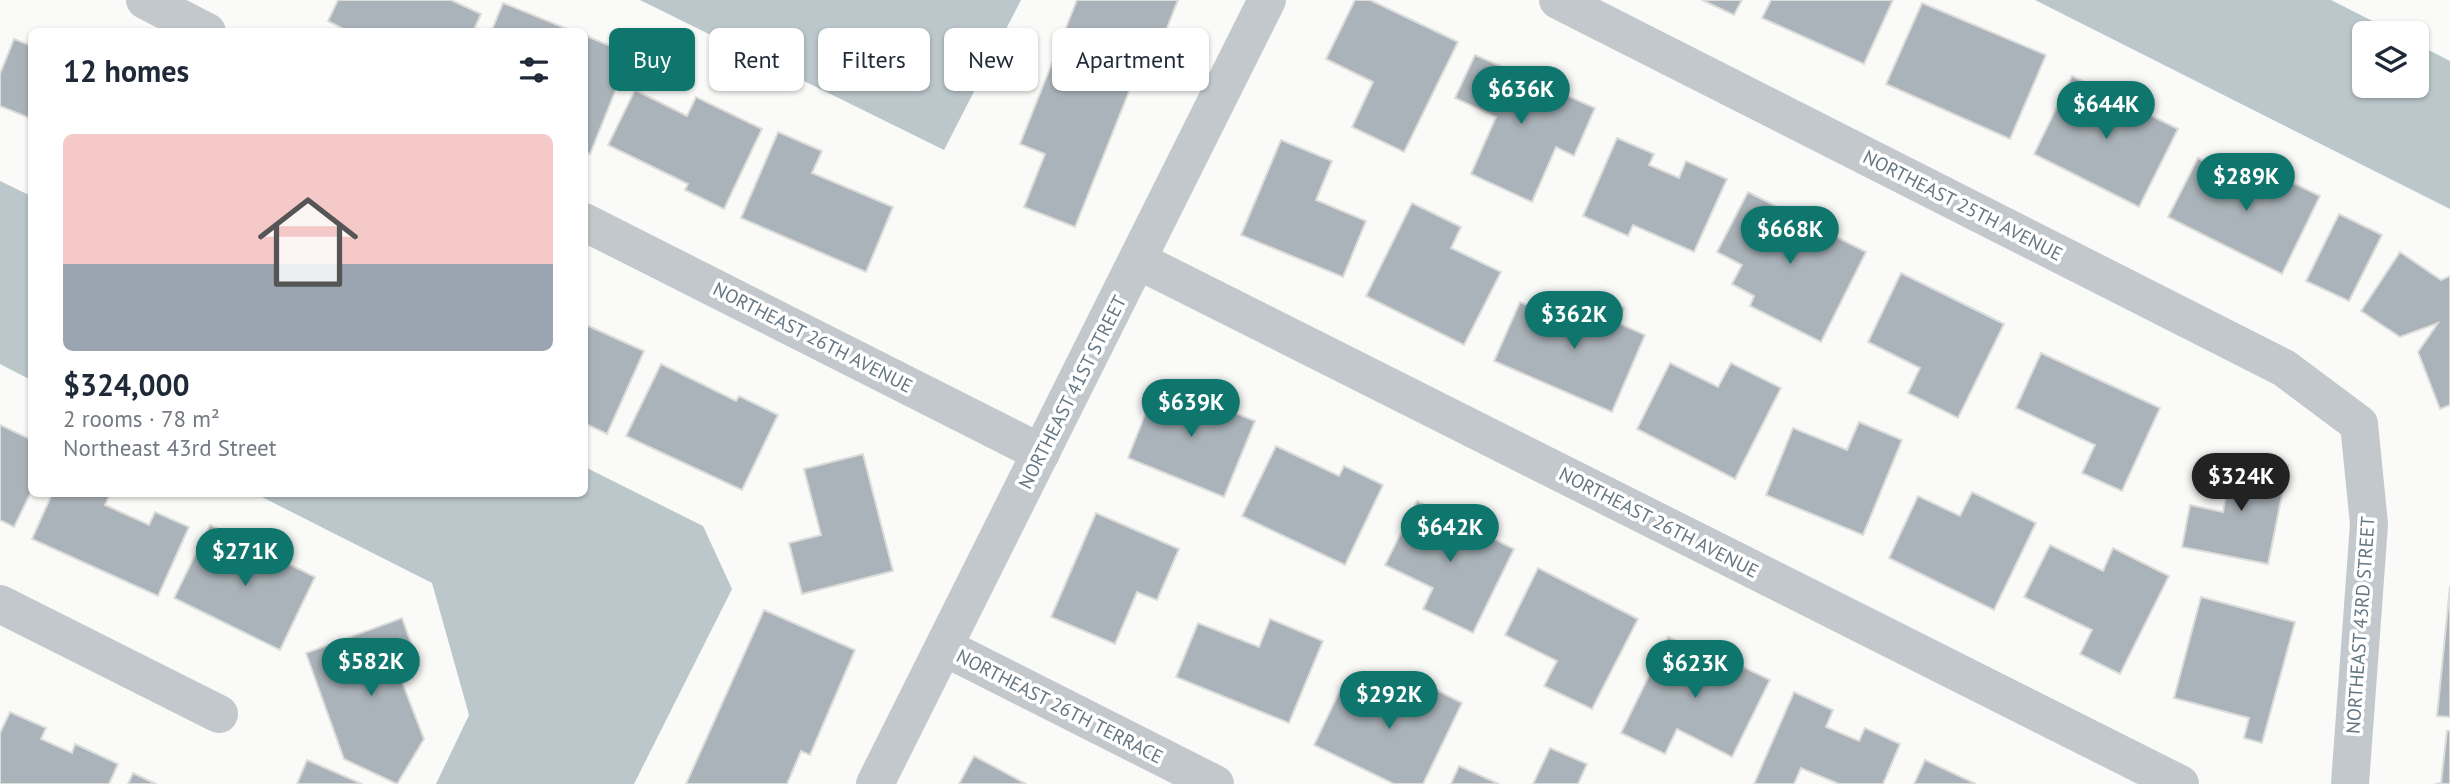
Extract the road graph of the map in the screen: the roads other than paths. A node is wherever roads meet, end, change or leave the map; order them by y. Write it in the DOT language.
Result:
graph roads {
  1 [pos="145,0"];
  2 [pos="1267,0"];
  3 [pos="1558,0"];
  4 [pos="199,28"];
  5 [pos="588,224"];
  6 [pos="1139,261"];
  7 [pos="2359,424"];
  8 [pos="1041,453"];
  9 [pos="0,604"];
  10 [pos="944,647"];
  11 [pos="219,714"];
  12 [pos="875,784"];
  13 [pos="1214,784"];
  14 [pos="2180,784"];
  15 [pos="2350,784"];
  1 -- 4 [label="street"];
  2 -- 6 [label="street, NORTHEAST 41ST STREET"];
  3 -- 7 [label="street, NORTHEAST 25TH AVENUE"];
  5 -- 8 [label="street, NORTHEAST 26TH AVENUE"];
  6 -- 8 [label="street, NORTHEAST 41ST STREET"];
  6 -- 14 [label="street, NORTHEAST 26TH AVENUE"];
  7 -- 15 [label="street, NORTHEAST 43RD STREET"];
  8 -- 10 [label="street, NORTHEAST 41ST STREET"];
  9 -- 11 [label="street"];
  10 -- 12 [label="street, NORTHEAST 41ST STREET"];
  10 -- 13 [label="street, NORTHEAST 26TH TERRACE"];
}
